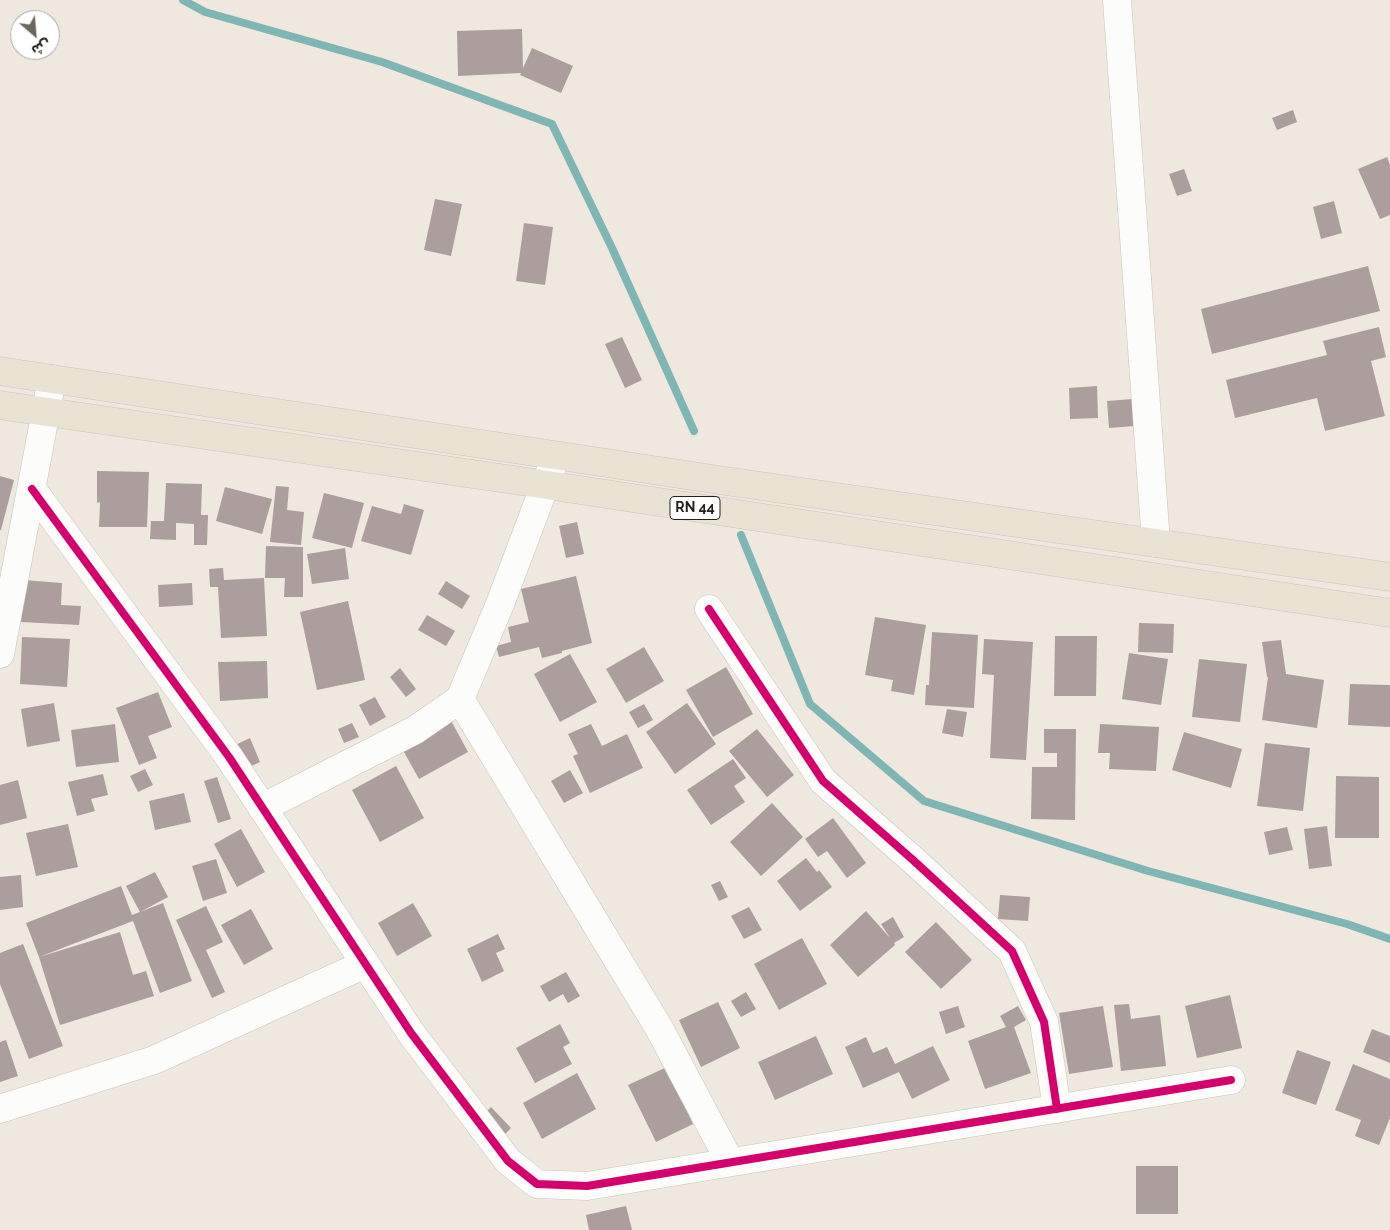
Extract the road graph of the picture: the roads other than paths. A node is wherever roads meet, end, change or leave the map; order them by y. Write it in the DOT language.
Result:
graph roads {
  1 [pos="1117,0"];
  2 [pos="0,371"];
  3 [pos="52,379"];
  4 [pos="0,405"];
  5 [pos="47,412"];
  6 [pos="556,456"];
  7 [pos="546,485"];
  8 [pos="32,489"];
  9 [pos="1156,543"];
  10 [pos="1390,577"];
  11 [pos="709,609"];
  12 [pos="1390,613"];
  13 [pos="0,654"];
  14 [pos="460,699"];
  15 [pos="262,808"];
  16 [pos="365,964"];
  17 [pos="1231,1080"];
  18 [pos="0,1109"];
  19 [pos="1057,1109"];
  20 [pos="730,1162"];
  1 -- 9 [label="street"];
  2 -- 3 [label="highway, RN 44"];
  3 -- 5 [label="street"];
  3 -- 6 [label="highway, RN 44"];
  4 -- 5 [label="highway, RN 44"];
  5 -- 7 [label="highway, RN 44"];
  5 -- 8 [label="street"];
  6 -- 7 [label="street"];
  6 -- 9 [label="highway, RN 44"];
  7 -- 12 [label="highway, RN 44"];
  7 -- 14 [label="street"];
  8 -- 13 [label="street"];
  8 -- 15 [label="street"];
  9 -- 10 [label="highway, RN 44"];
  11 -- 19 [label="street"];
  14 -- 15 [label="street"];
  14 -- 20 [label="street"];
  15 -- 16 [label="street"];
  16 -- 18 [label="street"];
  16 -- 20 [label="street"];
  17 -- 19 [label="street"];
  19 -- 20 [label="street"];
}
